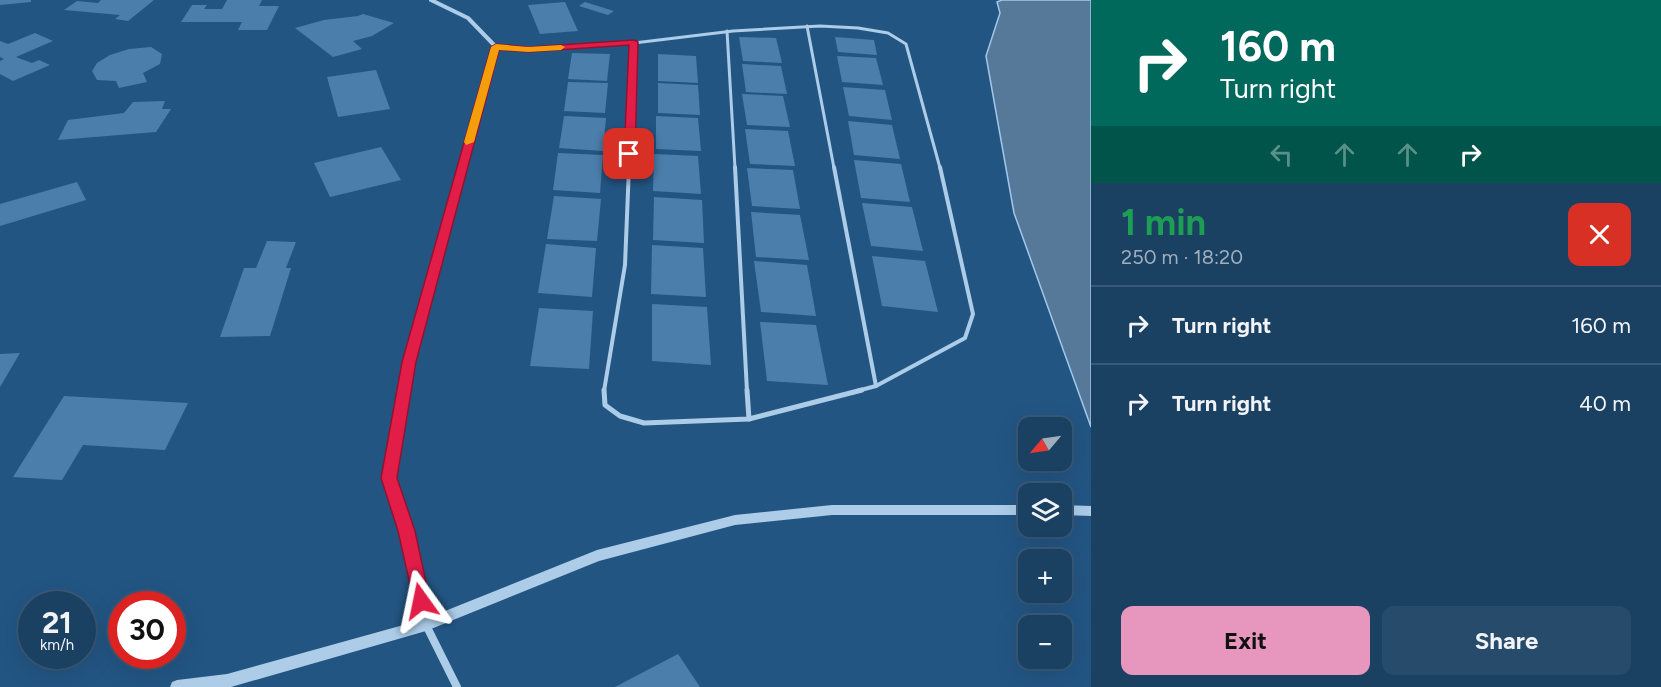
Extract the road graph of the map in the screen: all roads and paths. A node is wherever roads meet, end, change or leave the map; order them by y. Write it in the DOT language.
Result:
graph roads {
  1 [pos="431,0"];
  2 [pos="807,26"];
  3 [pos="727,31"];
  4 [pos="634,42"];
  5 [pos="496,47"];
  6 [pos="876,386"];
  7 [pos="749,419"];
  8 [pos="1018,510"];
  9 [pos="1072,510"];
  10 [pos="1091,511"];
  11 [pos="426,625"];
  12 [pos="177,687"];
  13 [pos="457,687"];
  1 -- 5 [label="street"];
  2 -- 3 [label="lane"];
  2 -- 6 [label="lane"];
  2 -- 6 [label="lane"];
  3 -- 4 [label="lane"];
  3 -- 7 [label="lane"];
  4 -- 5 [label="lane"];
  4 -- 7 [label="lane"];
  5 -- 11 [label="street"];
  6 -- 7 [label="lane"];
  8 -- 11 [label="street"];
  9 -- 10 [label="street"];
  11 -- 12 [label="street"];
  11 -- 13 [label="street"];
}
